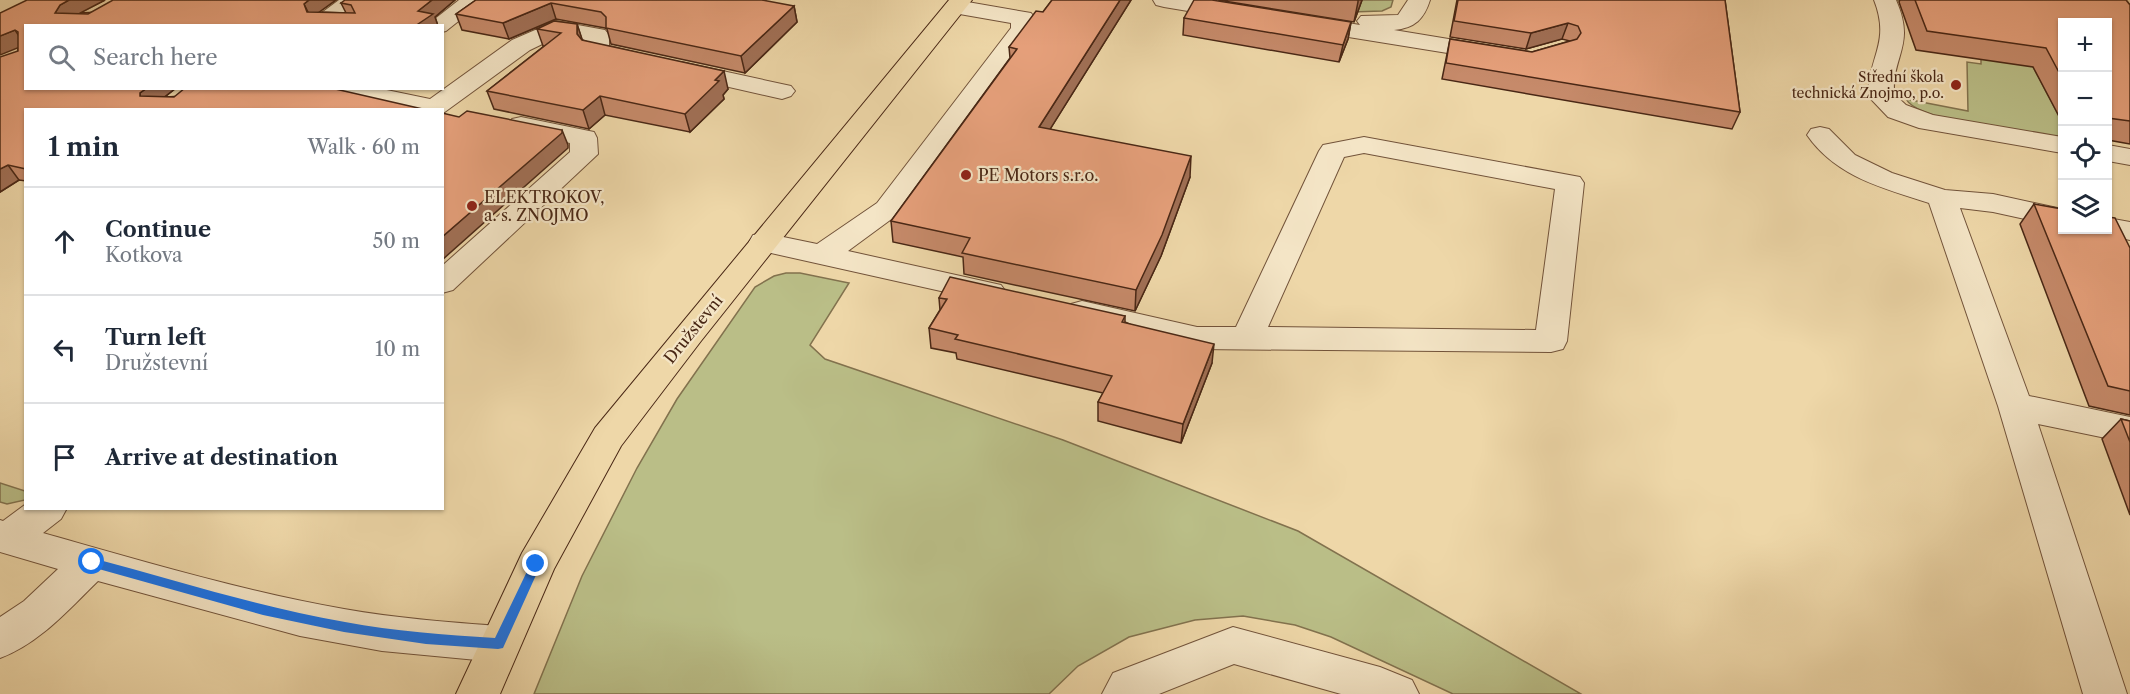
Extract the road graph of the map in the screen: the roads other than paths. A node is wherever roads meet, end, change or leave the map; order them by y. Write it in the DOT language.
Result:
graph roads {
  1 [pos="355,0"];
  2 [pos="474,0"];
  3 [pos="1164,0"];
  4 [pos="1419,0"];
  5 [pos="1885,0"];
  6 [pos="959,3"];
  7 [pos="1264,10"];
  8 [pos="340,24"];
  9 [pos="441,24"];
  10 [pos="1515,57"];
  11 [pos="355,90"];
  12 [pos="783,91"];
  13 [pos="384,93"];
  14 [pos="423,107"];
  15 [pos="444,111"];
  16 [pos="1820,135"];
  17 [pos="2058,144"];
  18 [pos="2112,154"];
  19 [pos="2130,157"];
  20 [pos="1942,198"];
  21 [pos="2058,217"];
  22 [pos="2112,228"];
  23 [pos="2130,231"];
  24 [pos="764,242"];
  25 [pos="822,254"];
  26 [pos="444,281"];
  27 [pos="1022,299"];
  28 [pos="1057,307"];
  29 [pos="1247,338"];
  30 [pos="2015,405"];
  31 [pos="2130,430"];
  32 [pos="45,510"];
  33 [pos="5,537"];
  34 [pos="92,562"];
  35 [pos="0,640"];
  36 [pos="498,644"];
  37 [pos="478,694"];
  38 [pos="1124,694"];
  39 [pos="1397,694"];
  40 [pos="2105,694"];
  1 -- 8 [label="street"];
  2 -- 9 [label="street"];
  3 -- 7 [label="street"];
  4 -- 7 [label="street"];
  5 -- 17 [label="street"];
  6 -- 24 [label="main road, Družstevní"];
  6 -- 25 [label="street"];
  7 -- 10 [label="street"];
  11 -- 13 [label="street"];
  12 -- 14 [label="street"];
  13 -- 14 [label="street"];
  15 -- 26 [label="street"];
  16 -- 20 [label="street"];
  18 -- 19 [label="street"];
  20 -- 21 [label="street"];
  20 -- 30 [label="street"];
  22 -- 23 [label="street"];
  24 -- 25 [label="street"];
  24 -- 36 [label="main road, Družstevní"];
  25 -- 27 [label="street"];
  28 -- 29 [label="street"];
  29 -- 29 [label="street"];
  30 -- 31 [label="street"];
  30 -- 40 [label="street"];
  32 -- 33 [label="street"];
  33 -- 34 [label="street"];
  34 -- 35 [label="street"];
  34 -- 36 [label="street"];
  36 -- 37 [label="main road, Družstevní"];
  38 -- 39 [label="street"];
}
